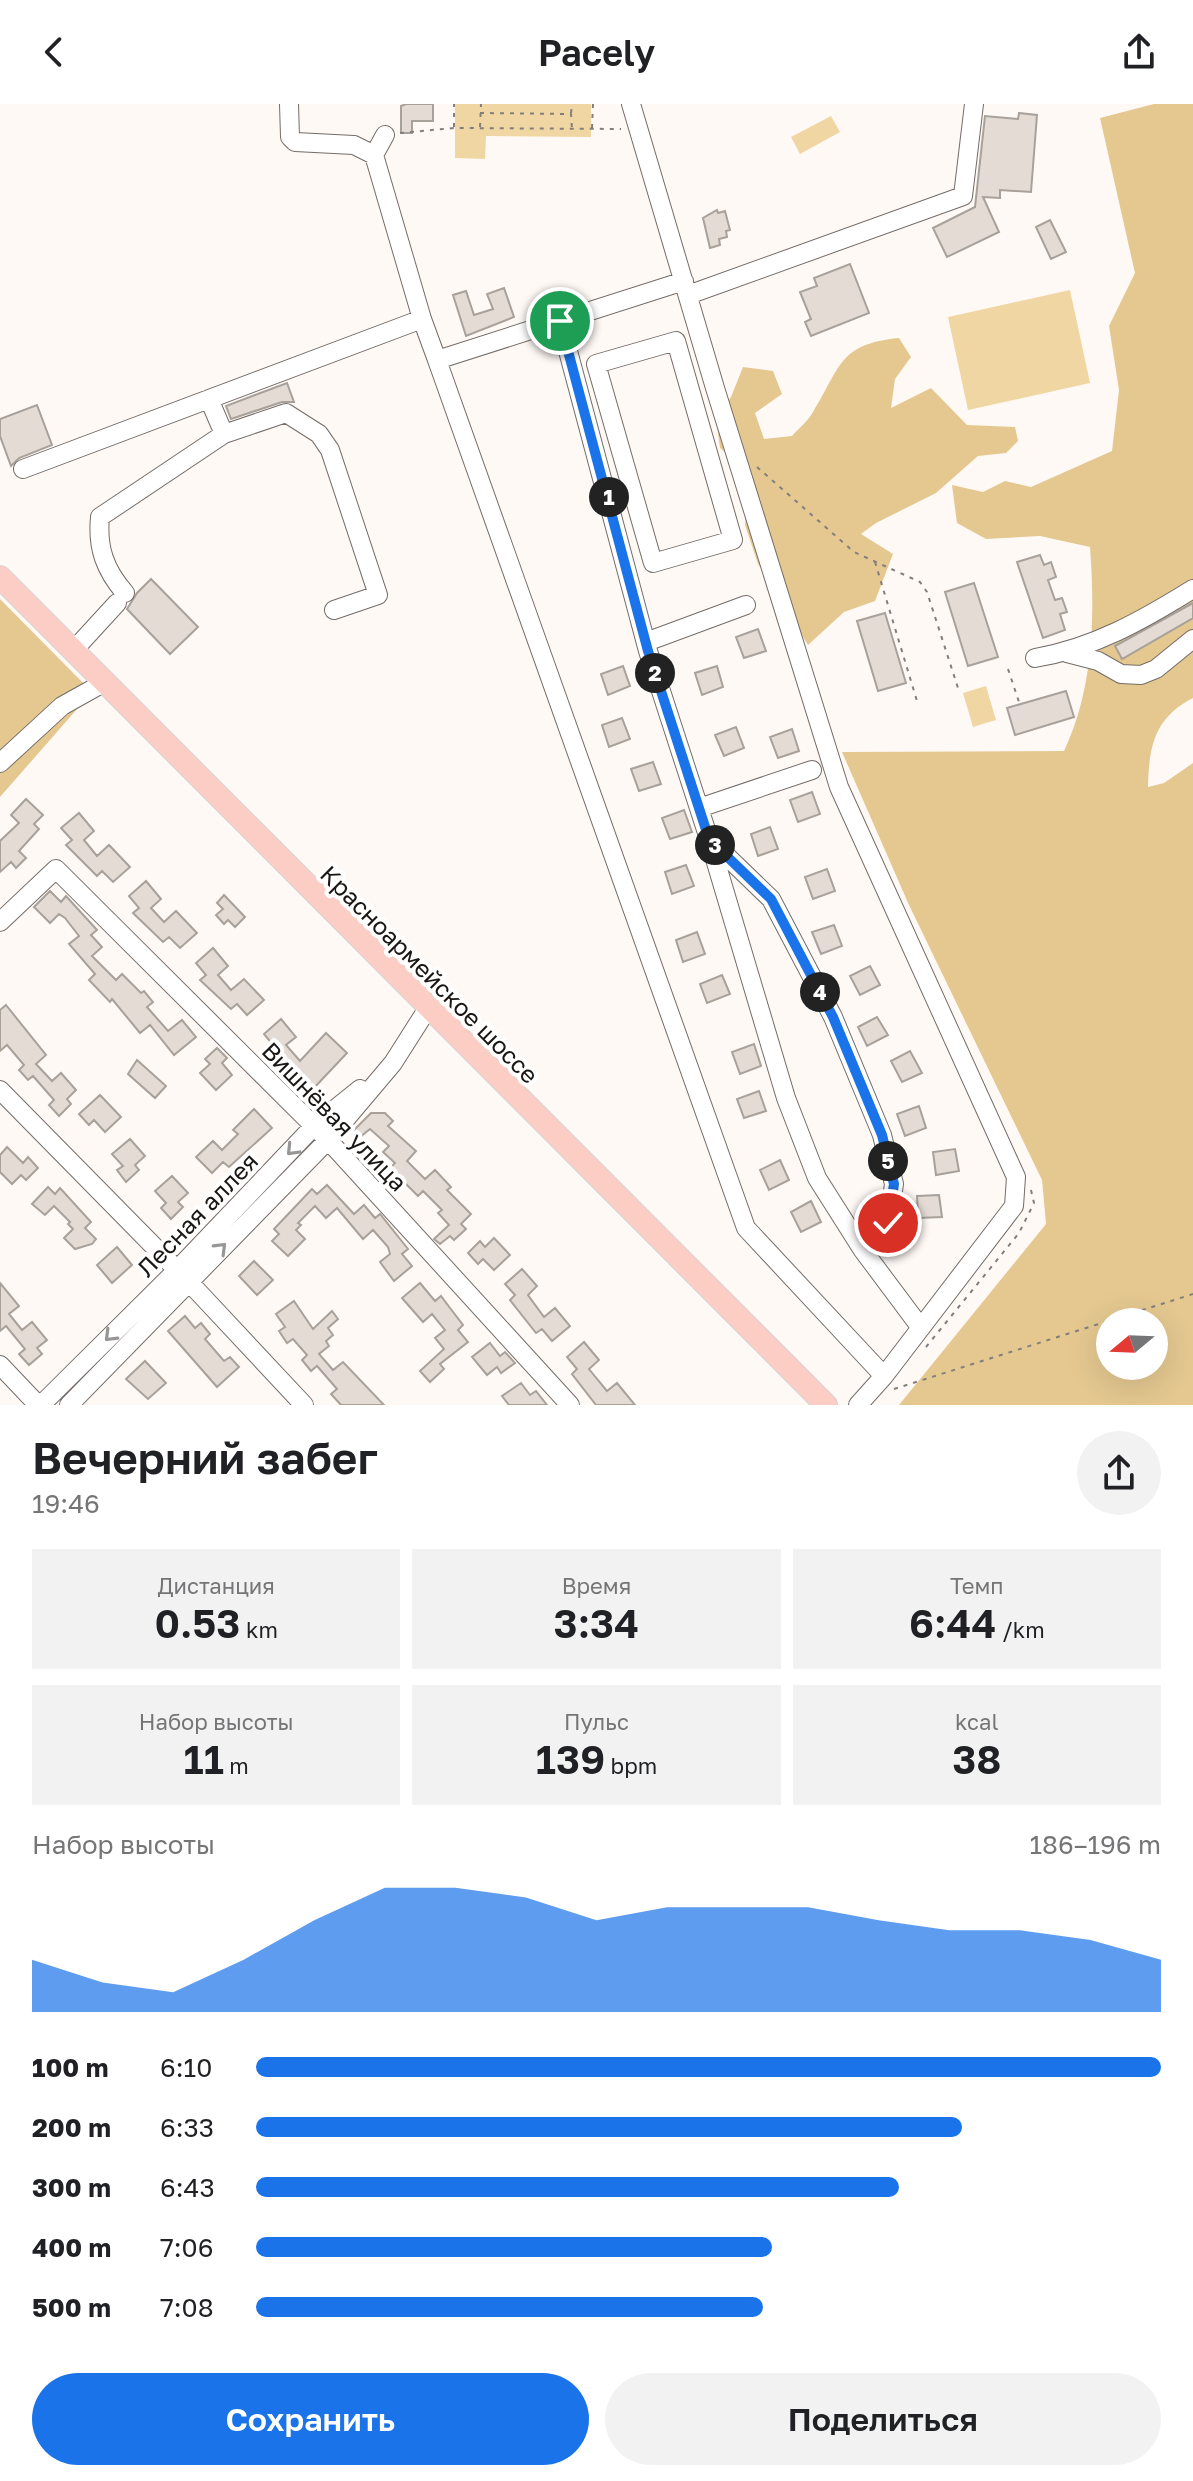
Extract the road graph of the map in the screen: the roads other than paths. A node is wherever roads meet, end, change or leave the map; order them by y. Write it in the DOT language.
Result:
graph roads {
  1 [pos="289,104"];
  2 [pos="631,104"];
  3 [pos="974,104"];
  4 [pos="385,135"];
  5 [pos="374,155"];
  6 [pos="686,288"];
  7 [pos="422,319"];
  8 [pos="560,321"];
  9 [pos="437,360"];
  10 [pos="600,380"];
  11 [pos="579,390"];
  12 [pos="718,396"];
  13 [pos="209,399"];
  14 [pos="694,404"];
  15 [pos="224,434"];
  16 [pos="23,469"];
  17 [pos="642,527"];
  18 [pos="619,536"];
  19 [pos="0,577"];
  20 [pos="1193,589"];
  21 [pos="746,605"];
  22 [pos="334,610"];
  23 [pos="1193,639"];
  24 [pos="1100,640"];
  25 [pos="646,642"];
  26 [pos="73,651"];
  27 [pos="1067,653"];
  28 [pos="1035,658"];
  29 [pos="1110,668"];
  30 [pos="105,682"];
  31 [pos="0,763"];
  32 [pos="812,770"];
  33 [pos="699,808"];
  34 [pos="709,839"];
  35 [pos="0,922"];
  36 [pos="428,1008"];
  37 [pos="393,1063"];
  38 [pos="0,1090"];
  39 [pos="314,1126"];
  40 [pos="328,1140"];
  41 [pos="862,1249"];
  42 [pos="182,1276"];
  43 [pos="921,1328"];
  44 [pos="0,1365"];
  45 [pos="893,1377"];
  46 [pos="39,1405"];
  47 [pos="69,1405"];
  48 [pos="304,1405"];
  49 [pos="570,1405"];
  50 [pos="826,1405"];
  51 [pos="858,1405"];
  1 -- 5 [label="street"];
  2 -- 6 [label="street"];
  3 -- 6 [label="street"];
  4 -- 5 [label="street"];
  5 -- 7 [label="street"];
  6 -- 8 [label="street"];
  6 -- 12 [label="street"];
  7 -- 9 [label="street"];
  7 -- 13 [label="street"];
  8 -- 9 [label="street"];
  8 -- 11 [label="street"];
  9 -- 45 [label="street"];
  10 -- 11 [label="street"];
  10 -- 14 [label="street"];
  10 -- 17 [label="street"];
  11 -- 18 [label="street"];
  12 -- 14 [label="street"];
  12 -- 43 [label="street"];
  13 -- 15 [label="street"];
  13 -- 16 [label="street"];
  14 -- 17 [label="street"];
  15 -- 22 [label="street"];
  15 -- 26 [label="street"];
  17 -- 18 [label="street"];
  18 -- 25 [label="street"];
  19 -- 26 [label="main road, Красноармейское шоссе"];
  20 -- 24 [label="street"];
  21 -- 25 [label="street"];
  23 -- 29 [label="street"];
  24 -- 27 [label="street"];
  24 -- 29 [label="street"];
  25 -- 33 [label="street"];
  26 -- 30 [label="main road, Красноармейское шоссе"];
  27 -- 28 [label="street"];
  27 -- 29 [label="street"];
  30 -- 31 [label="street"];
  30 -- 36 [label="main road, Красноармейское шоссе"];
  32 -- 33 [label="street"];
  33 -- 34 [label="street"];
  34 -- 41 [label="street"];
  34 -- 41 [label="street"];
  35 -- 39 [label="street, Вишнёвая улица"];
  36 -- 37 [label="street"];
  36 -- 50 [label="main road, Красноармейское шоссе"];
  37 -- 39 [label="street, Лесная аллея"];
  37 -- 40 [label="street"];
  38 -- 42 [label="street"];
  39 -- 40 [label="street, Вишнёвая улица"];
  39 -- 42 [label="street, Лесная аллея, one-way"];
  42 -- 40 [label="street, one-way"];
  40 -- 49 [label="street, Вишнёвая улица"];
  41 -- 43 [label="street"];
  42 -- 46 [label="street, Лесная аллея, one-way"];
  42 -- 47 [label="street"];
  42 -- 48 [label="street"];
  43 -- 45 [label="street"];
  44 -- 46 [label="street"];
  45 -- 51 [label="street"];
}
